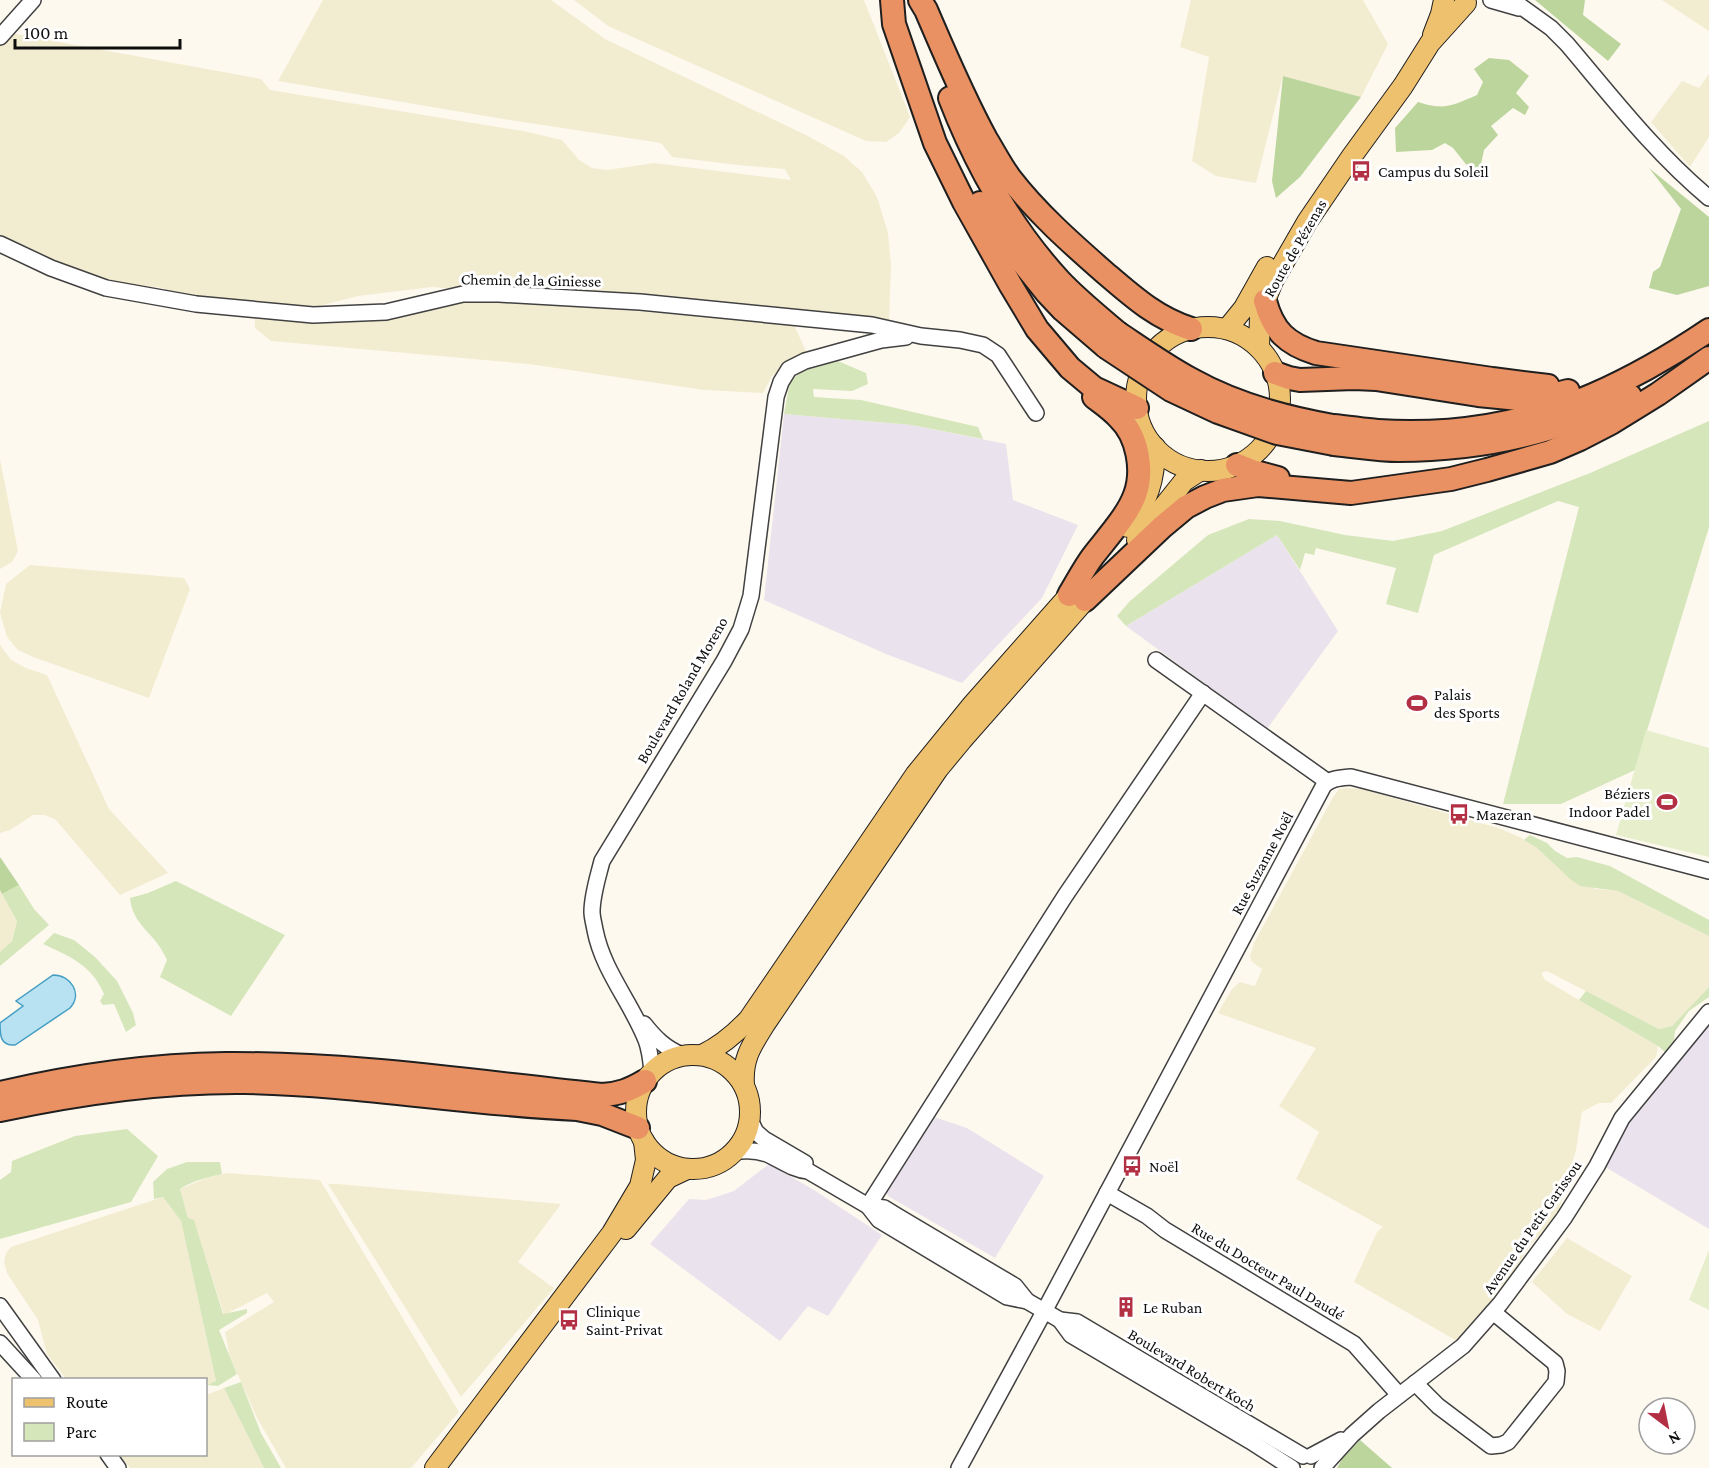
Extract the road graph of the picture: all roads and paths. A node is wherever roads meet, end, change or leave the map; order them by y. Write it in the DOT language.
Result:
graph roads {
  1 [pos="33,0"];
  2 [pos="893,0"];
  3 [pos="913,0"];
  4 [pos="920,0"];
  5 [pos="1444,0"];
  6 [pos="1491,0"];
  7 [pos="1464,1"];
  8 [pos="1517,4"];
  9 [pos="0,37"];
  10 [pos="1430,43"];
  11 [pos="1352,156"];
  12 [pos="1709,198"];
  13 [pos="0,244"];
  14 [pos="1264,301"];
  15 [pos="1191,329"];
  16 [pos="1227,329"];
  17 [pos="1709,330"];
  18 [pos="921,336"];
  19 [pos="1044,338"];
  20 [pos="1112,340"];
  21 [pos="1259,348"];
  22 [pos="1709,350"];
  23 [pos="1709,358"];
  24 [pos="1658,363"];
  25 [pos="1275,373"];
  26 [pos="1582,388"];
  27 [pos="1137,408"];
  28 [pos="1036,413"];
  29 [pos="1334,435"];
  30 [pos="1155,447"];
  31 [pos="1237,465"];
  32 [pos="1201,470"];
  33 [pos="1411,485"];
  34 [pos="1077,598"];
  35 [pos="1156,660"];
  36 [pos="1203,693"];
  37 [pos="1328,782"];
  38 [pos="1709,871"];
  39 [pos="629,1005"];
  40 [pos="1709,1012"];
  41 [pos="702,1055"];
  42 [pos="682,1056"];
  43 [pos="648,1077"];
  44 [pos="744,1085"];
  45 [pos="0,1093"];
  46 [pos="0,1110"];
  47 [pos="750,1120"];
  48 [pos="641,1134"];
  49 [pos="733,1152"];
  50 [pos="687,1169"];
  51 [pos="808,1171"];
  52 [pos="1107,1193"];
  53 [pos="868,1206"];
  54 [pos="0,1306"];
  55 [pos="1044,1310"];
  56 [pos="1493,1312"];
  57 [pos="0,1343"];
  58 [pos="32,1378"];
  59 [pos="52,1378"];
  60 [pos="1414,1383"];
  61 [pos="1399,1395"];
  62 [pos="1352,1435"];
  63 [pos="109,1456"];
  64 [pos="1300,1462"];
  65 [pos="118,1468"];
  66 [pos="435,1468"];
  67 [pos="446,1468"];
  68 [pos="959,1468"];
  69 [pos="1321,1468"];
  1 -- 9 [label="street"];
  2 -- 19 [label="highway"];
  2 -- 20 [label="highway"];
  3 -- 20 [label="highway"];
  4 -- 15 [label="highway"];
  5 -- 10 [label="main road, Route de Pézenas"];
  6 -- 8 [label="street"];
  7 -- 10 [label="main road, Route de Pézenas"];
  8 -- 12 [label="street"];
  10 -- 11 [label="main road, Route de Pézenas"];
  11 -- 14 [label="main road, Route de Pézenas"];
  11 -- 16 [label="main road, Route de Pézenas"];
  13 -- 18 [label="street, Chemin de la Giniesse"];
  14 -- 21 [label="main road, Route de Pézenas"];
  14 -- 26 [label="highway"];
  15 -- 16 [label="main road"];
  15 -- 27 [label="main road"];
  16 -- 21 [label="main road"];
  17 -- 24 [label="highway"];
  18 -- 28 [label="street, Chemin de la Giniesse"];
  18 -- 39 [label="street, Boulevard Roland Moreno"];
  19 -- 27 [label="highway"];
  19 -- 34 [label="highway"];
  20 -- 29 [label="highway, bridge"];
  21 -- 25 [label="main road"];
  22 -- 29 [label="highway"];
  23 -- 33 [label="highway"];
  24 -- 26 [label="highway"];
  24 -- 29 [label="highway"];
  25 -- 26 [label="highway"];
  25 -- 31 [label="main road"];
  27 -- 30 [label="main road"];
  30 -- 32 [label="main road"];
  30 -- 34 [label="main road"];
  31 -- 32 [label="main road"];
  31 -- 33 [label="highway"];
  32 -- 34 [label="main road"];
  33 -- 34 [label="highway"];
  34 -- 41 [label="main road"];
  34 -- 44 [label="main road"];
  35 -- 36 [label="street"];
  36 -- 37 [label="street"];
  36 -- 53 [label="street"];
  37 -- 38 [label="street"];
  37 -- 52 [label="street, Rue Suzanne Noël"];
  39 -- 42 [label="street, Boulevard Roland Moreno"];
  39 -- 43 [label="street, Boulevard Roland Moreno"];
  40 -- 56 [label="street, Avenue du Petit Garissou"];
  41 -- 42 [label="main road"];
  41 -- 44 [label="main road"];
  42 -- 43 [label="main road"];
  43 -- 45 [label="highway"];
  43 -- 48 [label="main road"];
  44 -- 47 [label="main road"];
  46 -- 48 [label="highway"];
  47 -- 49 [label="main road"];
  47 -- 51 [label="street, Boulevard Robert Koch"];
  48 -- 50 [label="main road"];
  48 -- 66 [label="main road"];
  49 -- 50 [label="main road"];
  49 -- 51 [label="street, Boulevard Robert Koch"];
  50 -- 67 [label="main road"];
  51 -- 53 [label="street, Boulevard Robert Koch"];
  52 -- 55 [label="street, Rue Suzanne Noël"];
  52 -- 61 [label="street, Rue du Docteur Paul Daudé"];
  53 -- 55 [label="street, Boulevard Robert Koch"];
  54 -- 59 [label="street"];
  55 -- 64 [label="street, Boulevard Robert Koch"];
  55 -- 68 [label="street, Rue Suzanne Noël"];
  56 -- 60 [label="street, Avenue du Petit Garissou"];
  56 -- 60 [label="street"];
  57 -- 58 [label="street"];
  60 -- 61 [label="street, Avenue du Petit Garissou"];
  61 -- 62 [label="street, Avenue du Petit Garissou"];
  62 -- 64 [label="street, Avenue du Petit Garissou"];
  62 -- 69 [label="street, Avenue du Petit Garissou"];
  63 -- 65 [label="street"];
  64 -- 69 [label="street, Boulevard Robert Koch"];
}
